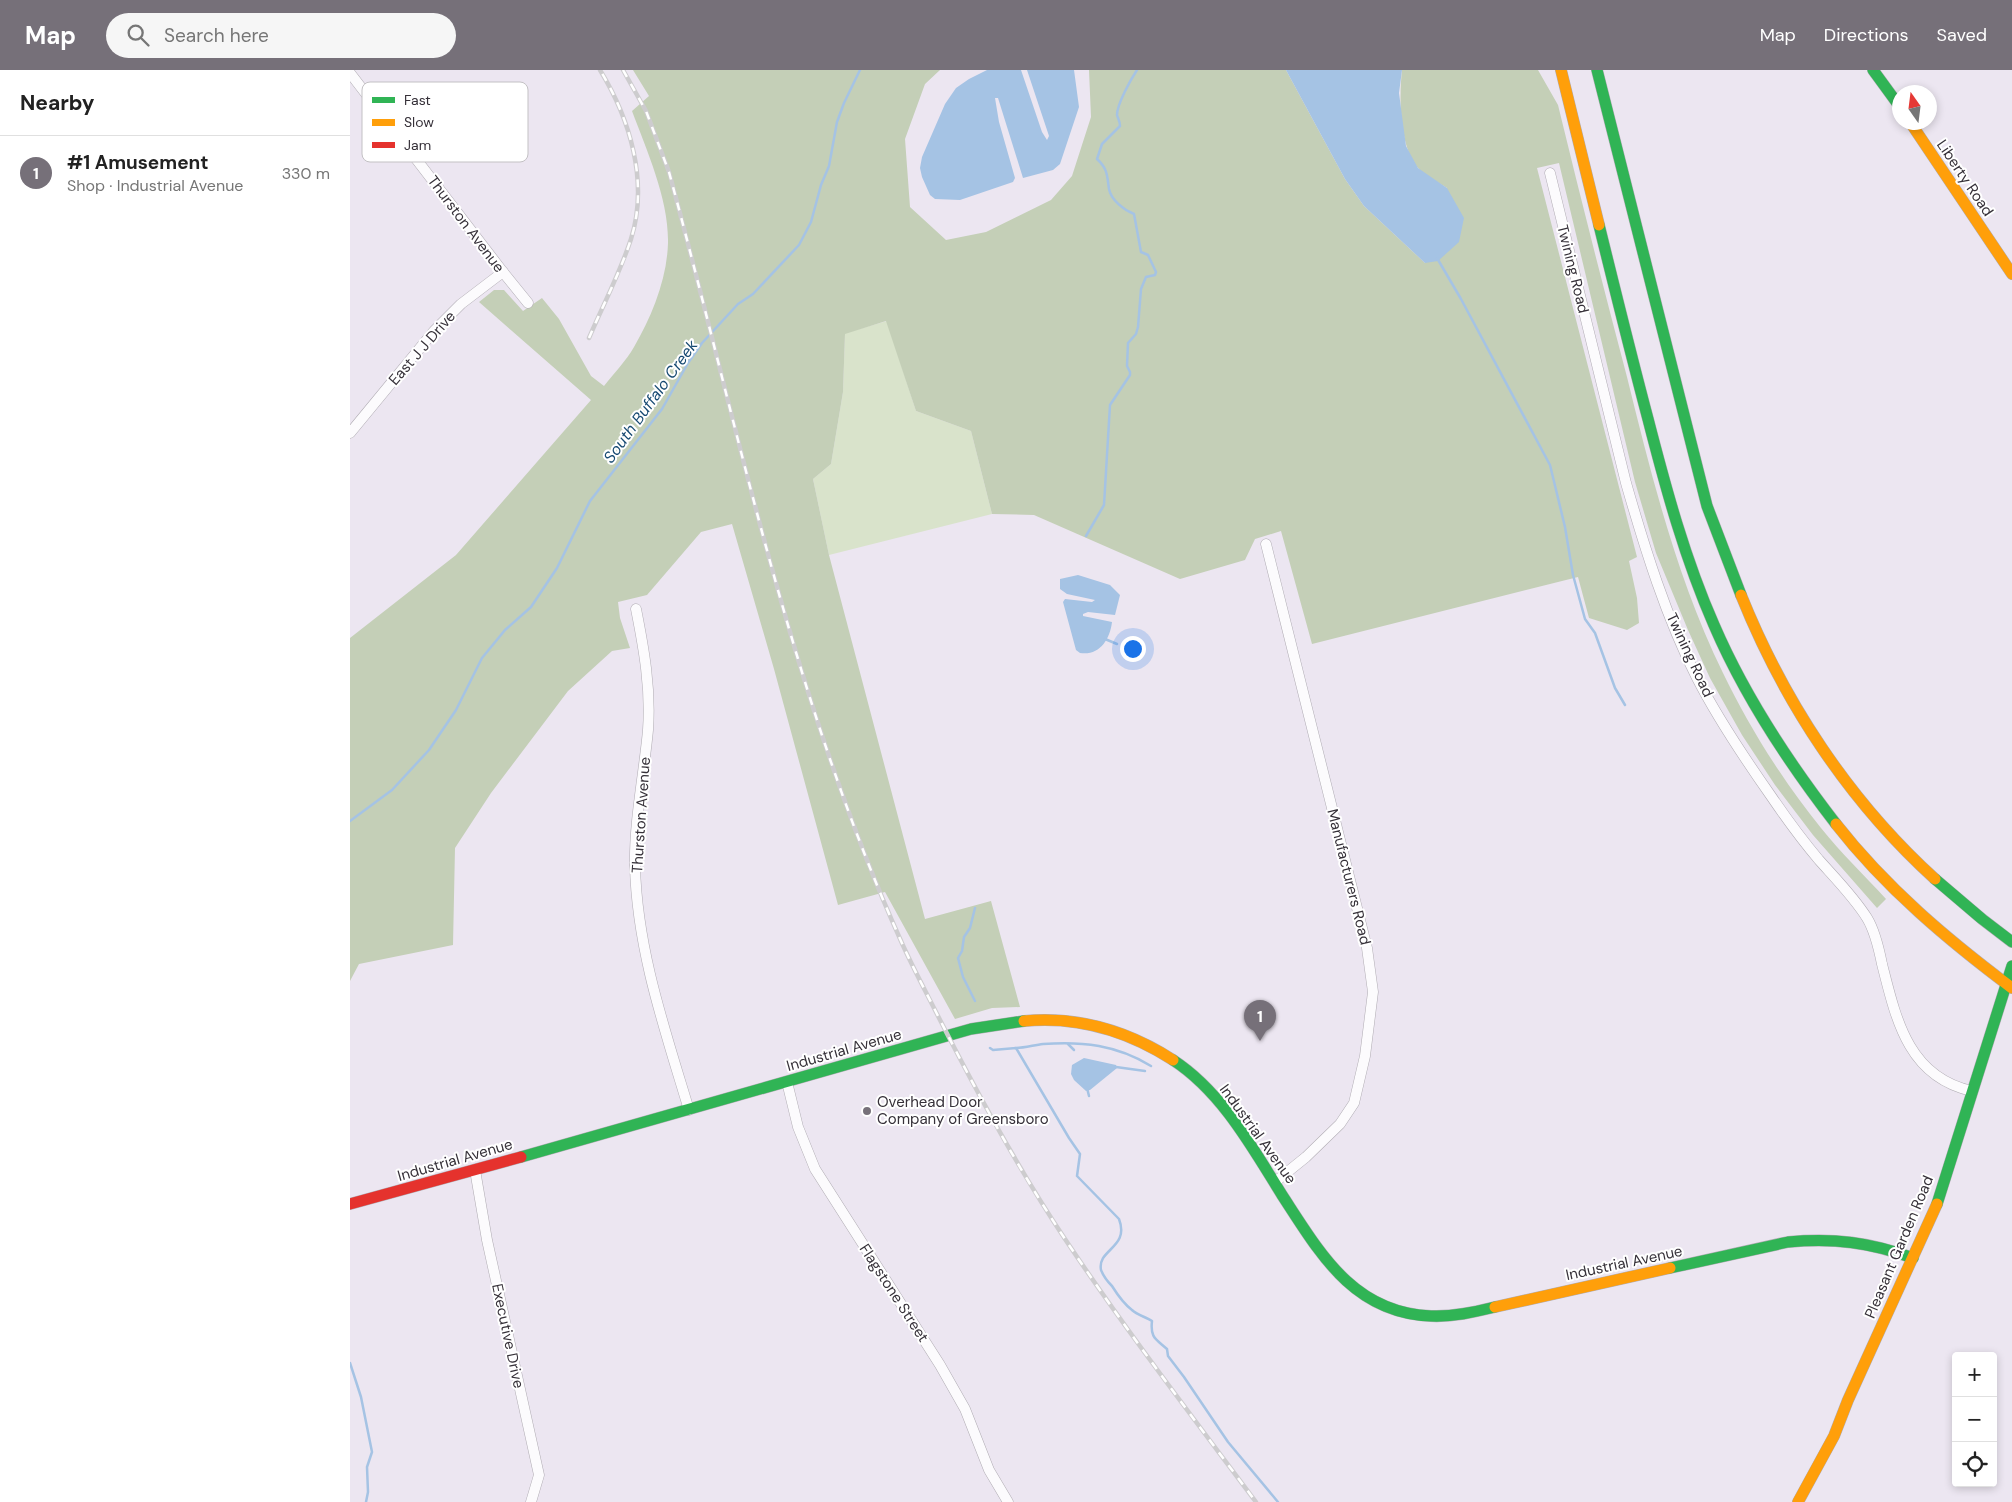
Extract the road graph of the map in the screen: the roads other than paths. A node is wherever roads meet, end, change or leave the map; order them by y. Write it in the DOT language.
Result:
graph roads {
  1 [pos="1561,70"];
  2 [pos="1597,70"];
  3 [pos="1873,70"];
  4 [pos="350,73"];
  5 [pos="362,89"];
  6 [pos="1892,97"];
  7 [pos="1915,130"];
  8 [pos="418,162"];
  9 [pos="1550,173"];
  10 [pos="503,272"];
  11 [pos="2012,274"];
  12 [pos="528,302"];
  13 [pos="350,433"];
  14 [pos="1266,544"];
  15 [pos="636,609"];
  16 [pos="2012,942"];
  17 [pos="2012,966"];
  18 [pos="2009,986"];
  19 [pos="787,1082"];
  20 [pos="1972,1091"];
  21 [pos="689,1110"];
  22 [pos="475,1170"];
  23 [pos="1275,1182"];
  24 [pos="350,1204"];
  25 [pos="1913,1258"];
  26 [pos="531,1502"];
  27 [pos="1008,1502"];
  28 [pos="1798,1502"];
  1 -- 18 [label="main road"];
  2 -- 16 [label="main road"];
  3 -- 6 [label="main road"];
  4 -- 5 [label="street, Thurston Avenue"];
  7 -- 11 [label="main road, Liberty Road"];
  8 -- 10 [label="street, Thurston Avenue"];
  9 -- 20 [label="street, Twining Road"];
  10 -- 12 [label="street, Thurston Avenue"];
  10 -- 13 [label="street, East J J Drive"];
  14 -- 23 [label="street, Manufacturers Road"];
  15 -- 21 [label="street, Thurston Avenue"];
  17 -- 18 [label="main road, Pleasant Garden Road"];
  18 -- 20 [label="main road, Pleasant Garden Road"];
  19 -- 21 [label="main road, Industrial Avenue"];
  19 -- 23 [label="main road, Industrial Avenue"];
  19 -- 27 [label="street, Flagstone Street"];
  20 -- 25 [label="main road, Pleasant Garden Road"];
  21 -- 22 [label="main road, Industrial Avenue"];
  22 -- 24 [label="main road, Industrial Avenue"];
  22 -- 26 [label="street, Executive Drive"];
  23 -- 25 [label="main road, Industrial Avenue"];
  25 -- 28 [label="main road, Pleasant Garden Road"];
}
